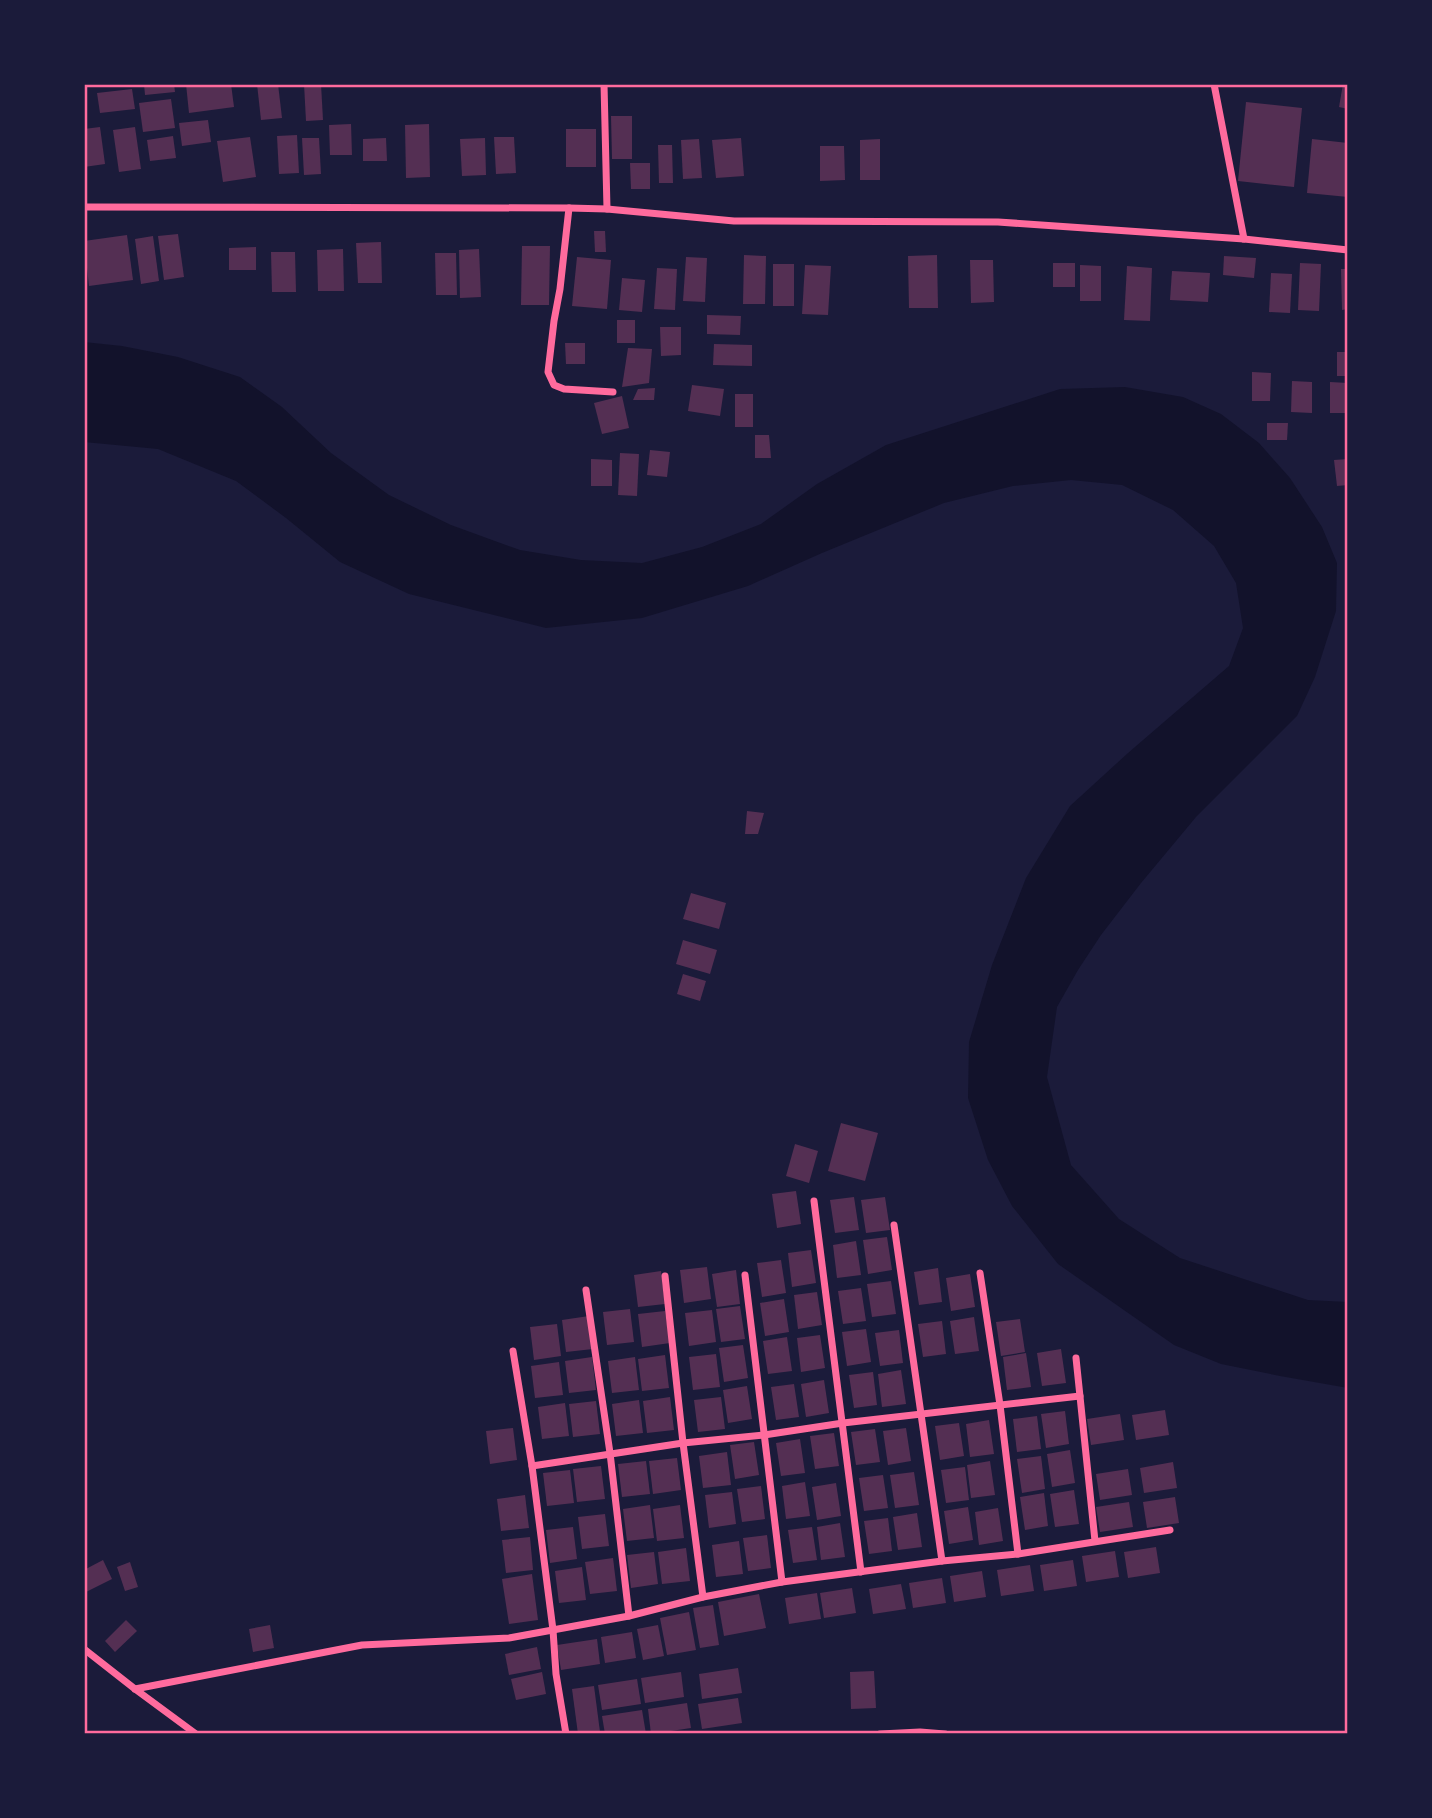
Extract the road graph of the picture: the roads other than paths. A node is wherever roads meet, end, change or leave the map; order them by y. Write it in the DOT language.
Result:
graph roads {
  1 [pos="604,84"];
  2 [pos="1214,84"];
  3 [pos="84,207"];
  4 [pos="569,208"];
  5 [pos="607,209"];
  6 [pos="1244,239"];
  7 [pos="1348,250"];
  8 [pos="613,391"];
  9 [pos="814,1201"];
  10 [pos="894,1225"];
  11 [pos="981,1273"];
  12 [pos="745,1275"];
  13 [pos="665,1276"];
  14 [pos="586,1290"];
  15 [pos="513,1351"];
  16 [pos="1076,1358"];
  17 [pos="1080,1396"];
  18 [pos="1000,1405"];
  19 [pos="920,1415"];
  20 [pos="843,1423"];
  21 [pos="764,1435"];
  22 [pos="683,1443"];
  23 [pos="610,1453"];
  24 [pos="532,1466"];
  25 [pos="1170,1530"];
  26 [pos="1095,1541"];
  27 [pos="1018,1554"];
  28 [pos="942,1561"];
  29 [pos="860,1572"];
  30 [pos="782,1582"];
  31 [pos="703,1597"];
  32 [pos="629,1616"];
  33 [pos="553,1630"];
  34 [pos="84,1648"];
  35 [pos="135,1689"];
  36 [pos="196,1734"];
  37 [pos="566,1734"];
  38 [pos="880,1734"];
  39 [pos="944,1734"];
  1 -- 5 [label="street"];
  2 -- 6 [label="street"];
  3 -- 4 [label="street"];
  4 -- 5 [label="street"];
  4 -- 8 [label="street"];
  5 -- 6 [label="street"];
  6 -- 7 [label="street"];
  9 -- 20 [label="street"];
  10 -- 19 [label="street"];
  11 -- 18 [label="street"];
  12 -- 21 [label="street"];
  13 -- 22 [label="street"];
  14 -- 23 [label="street"];
  15 -- 24 [label="street"];
  16 -- 17 [label="street"];
  17 -- 18 [label="street"];
  17 -- 26 [label="street"];
  18 -- 19 [label="street"];
  18 -- 27 [label="street"];
  19 -- 20 [label="street"];
  19 -- 28 [label="street"];
  20 -- 21 [label="street"];
  20 -- 29 [label="street"];
  21 -- 22 [label="street"];
  21 -- 30 [label="street"];
  22 -- 23 [label="street"];
  22 -- 31 [label="street"];
  23 -- 24 [label="street"];
  23 -- 32 [label="street"];
  24 -- 33 [label="street"];
  25 -- 26 [label="street"];
  26 -- 27 [label="street"];
  27 -- 28 [label="street"];
  28 -- 29 [label="street"];
  29 -- 30 [label="street"];
  30 -- 31 [label="street"];
  31 -- 32 [label="street"];
  32 -- 33 [label="street"];
  33 -- 35 [label="street"];
  33 -- 37 [label="street"];
  34 -- 35 [label="street"];
  35 -- 36 [label="street"];
  38 -- 39 [label="street"];
}
